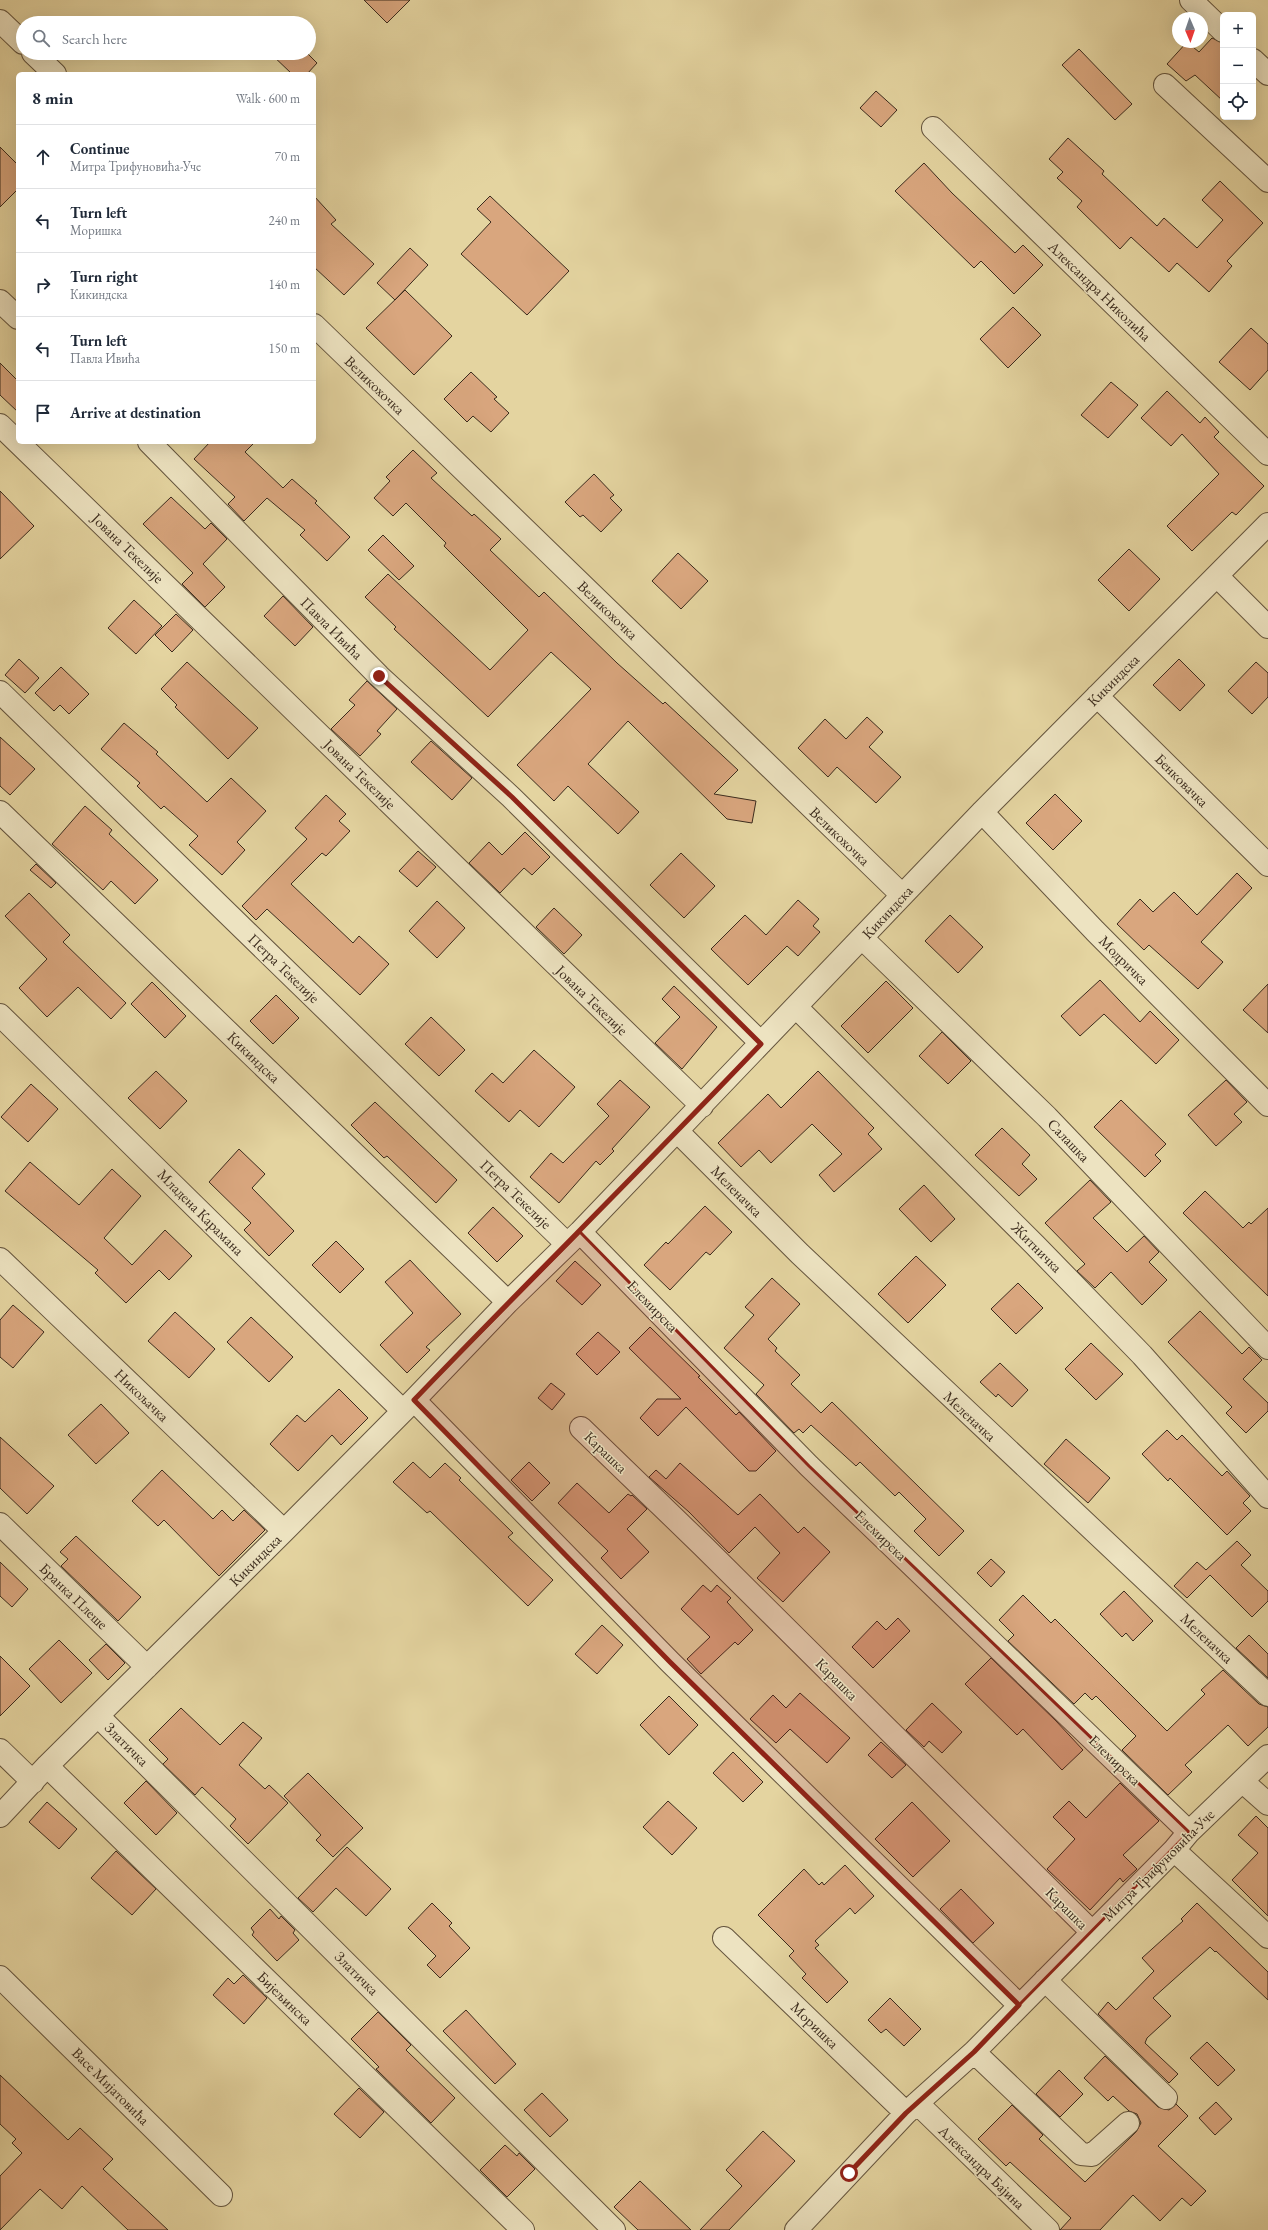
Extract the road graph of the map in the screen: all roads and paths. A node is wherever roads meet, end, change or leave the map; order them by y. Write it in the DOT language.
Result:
graph roads {
  1 [pos="1191,0"];
  2 [pos="0,21"];
  3 [pos="1220,28"];
  4 [pos="16,36"];
  5 [pos="40,60"];
  6 [pos="1256,63"];
  7 [pos="53,72"];
  8 [pos="1268,74"];
  9 [pos="1166,85"];
  10 [pos="933,128"];
  11 [pos="1268,181"];
  12 [pos="0,301"];
  13 [pos="16,316"];
  14 [pos="316,327"];
  15 [pos="0,424"];
  16 [pos="16,440"];
  17 [pos="21,444"];
  18 [pos="151,444"];
  19 [pos="1268,454"];
  20 [pos="1268,524"];
  21 [pos="1217,576"];
  22 [pos="1268,626"];
  23 [pos="0,692"];
  24 [pos="1097,696"];
  25 [pos="0,812"];
  26 [pos="982,812"];
  27 [pos="1268,865"];
  28 [pos="902,895"];
  29 [pos="862,938"];
  30 [pos="796,1007"];
  31 [pos="0,1015"];
  32 [pos="761,1044"];
  33 [pos="1268,1105"];
  34 [pos="702,1106"];
  35 [pos="678,1132"];
  36 [pos="574,1238"];
  37 [pos="0,1259"];
  38 [pos="508,1302"];
  39 [pos="1268,1348"];
  40 [pos="408,1405"];
  41 [pos="581,1428"];
  42 [pos="1268,1497"];
  43 [pos="0,1524"];
  44 [pos="284,1531"];
  45 [pos="147,1667"];
  46 [pos="1268,1695"];
  47 [pos="98,1716"];
  48 [pos="0,1750"];
  49 [pos="1268,1756"];
  50 [pos="47,1766"];
  51 [pos="1242,1781"];
  52 [pos="33,1782"];
  53 [pos="1268,1804"];
  54 [pos="0,1816"];
  55 [pos="1189,1832"];
  56 [pos="1174,1850"];
  57 [pos="1092,1932"];
  58 [pos="724,1938"];
  59 [pos="1268,1938"];
  60 [pos="0,1977"];
  61 [pos="1045,1980"];
  62 [pos="1019,2005"];
  63 [pos="974,2052"];
  64 [pos="1166,2098"];
  65 [pos="911,2108"];
  66 [pos="1128,2123"];
  67 [pos="221,2195"];
  68 [pos="523,2230"];
  69 [pos="614,2230"];
  70 [pos="796,2230"];
  71 [pos="1048,2230"];
  1 -- 3 [label="street"];
  2 -- 4 [label="street"];
  5 -- 7 [label="street"];
  6 -- 8 [label="street"];
  9 -- 11 [label="street"];
  10 -- 19 [label="street, Александра Николића"];
  12 -- 13 [label="street"];
  14 -- 28 [label="street, Великохочка"];
  15 -- 16 [label="street, Јована Текелије"];
  17 -- 34 [label="street, Јована Текелије"];
  18 -- 32 [label="street, Павла Ивића"];
  20 -- 21 [label="street, Кикиндска"];
  21 -- 22 [label="street"];
  21 -- 24 [label="street, Кикиндска"];
  23 -- 36 [label="street, Петра Текелије"];
  24 -- 26 [label="street, Кикиндска"];
  24 -- 27 [label="street, Бенковачка"];
  25 -- 38 [label="street, Кикиндска"];
  26 -- 28 [label="street, Кикиндска"];
  26 -- 33 [label="street, Модричка"];
  28 -- 29 [label="street, Кикиндска"];
  29 -- 30 [label="street, Кикиндска"];
  29 -- 39 [label="street, Салашка"];
  30 -- 32 [label="street, Кикиндска"];
  30 -- 42 [label="street, Житничка"];
  31 -- 40 [label="street, Младена Карамана"];
  32 -- 34 [label="street, Кикиндска"];
  34 -- 35 [label="street, Кикиндска"];
  35 -- 36 [label="street, Кикиндска"];
  35 -- 46 [label="street, Меленачка"];
  36 -- 38 [label="street, Кикиндска"];
  36 -- 55 [label="street, Елемирска"];
  37 -- 44 [label="street, Никољачка"];
  38 -- 40 [label="street, Кикиндска"];
  40 -- 44 [label="street, Кикиндска"];
  40 -- 62 [label="street"];
  41 -- 57 [label="street, Карашка"];
  43 -- 45 [label="street, Бранка Плеше"];
  44 -- 45 [label="street, Кикиндска"];
  45 -- 47 [label="street, Кикиндска"];
  47 -- 50 [label="street, Кикиндска"];
  47 -- 69 [label="street, Златичка"];
  48 -- 52 [label="street"];
  49 -- 51 [label="street, Митра Трифуновића-Уче"];
  50 -- 52 [label="street, Кикиндска"];
  50 -- 68 [label="street, Бијељинска"];
  51 -- 53 [label="street"];
  51 -- 55 [label="street, Митра Трифуновића-Уче"];
  52 -- 54 [label="street, Кикиндска"];
  55 -- 56 [label="street, Митра Трифуновића-Уче"];
  56 -- 57 [label="street, Митра Трифуновића-Уче"];
  56 -- 59 [label="street"];
  57 -- 61 [label="street, Митра Трифуновића-Уче"];
  58 -- 65 [label="street, Моришка"];
  60 -- 67 [label="street, Васе Мијатовића"];
  61 -- 62 [label="street, Митра Трифуновића-Уче"];
  61 -- 64 [label="street"];
  62 -- 63 [label="street, Митра Трифуновића-Уче"];
  63 -- 65 [label="street, Митра Трифуновића-Уче"];
  63 -- 66 [label="street"];
  65 -- 70 [label="street, Митра Трифуновића-Уче"];
  65 -- 71 [label="street, Александра Бајина"];
}
